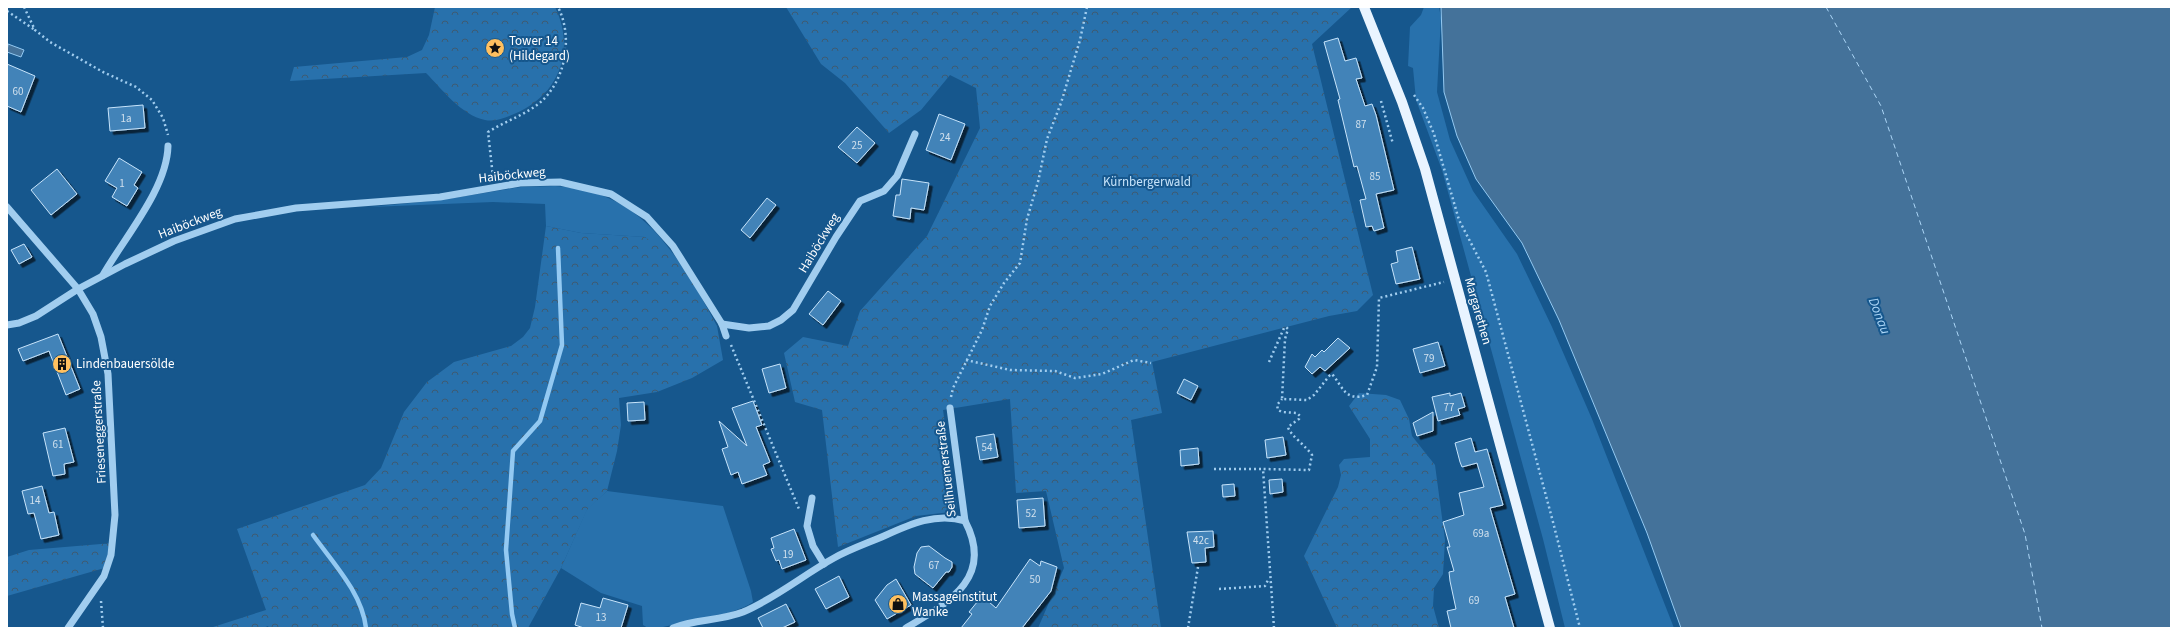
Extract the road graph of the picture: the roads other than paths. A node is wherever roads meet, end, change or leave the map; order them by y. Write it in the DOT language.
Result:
graph roads {
  1 [pos="1364,7"];
  2 [pos="915,134"];
  3 [pos="168,146"];
  4 [pos="7,207"];
  5 [pos="103,276"];
  6 [pos="78,289"];
  7 [pos="722,324"];
  8 [pos="7,325"];
  9 [pos="726,336"];
  10 [pos="950,408"];
  11 [pos="812,498"];
  12 [pos="966,521"];
  13 [pos="824,564"];
  14 [pos="68,628"];
  15 [pos="673,628"];
  16 [pos="906,628"];
  17 [pos="1550,628"];
  1 -- 17 [label="main road, Margarethen"];
  2 -- 7 [label="street, Haiböckweg"];
  3 -- 5 [label="street, Haiböckweg"];
  4 -- 6 [label="street, Frieseneggerstraße"];
  5 -- 6 [label="street, Haiböckweg"];
  5 -- 7 [label="street, Haiböckweg"];
  6 -- 8 [label="street, Haiböckweg"];
  6 -- 14 [label="street, Frieseneggerstraße"];
  7 -- 9 [label="street"];
  10 -- 12 [label="street, Seilhuemerstraße"];
  11 -- 13 [label="street"];
  12 -- 13 [label="street, Seilhuemerstraße"];
  12 -- 16 [label="street"];
  13 -- 15 [label="street, Seilhuemerstraße"];
}
